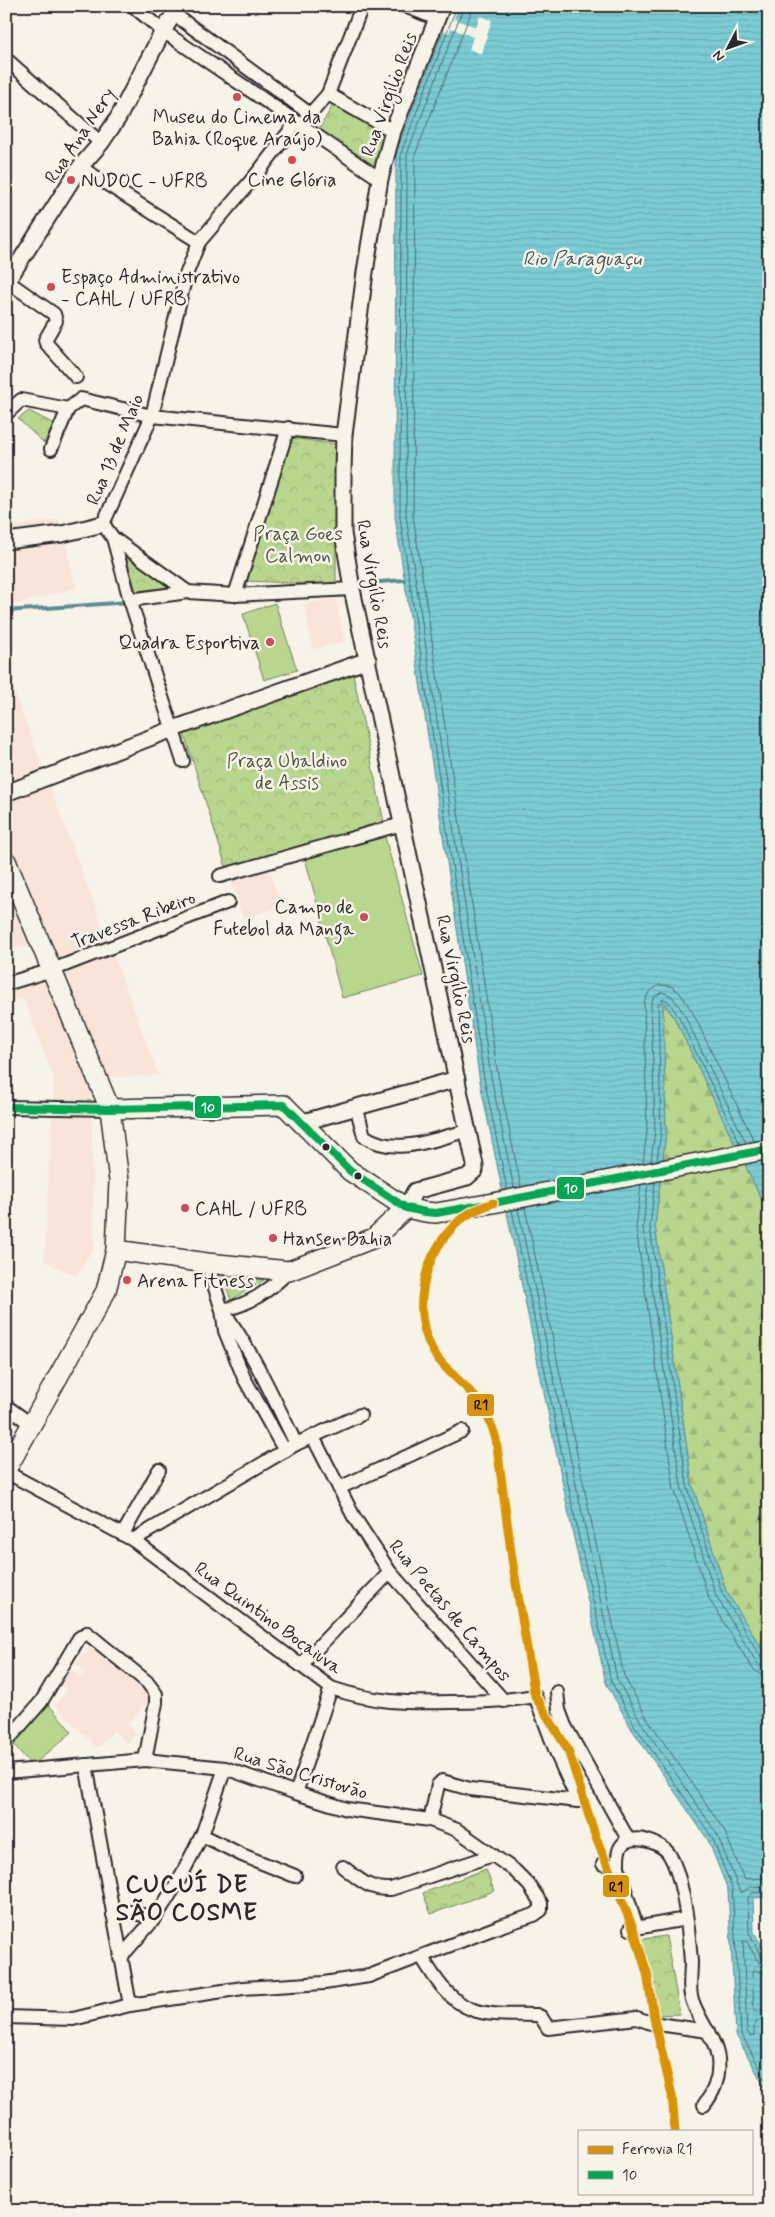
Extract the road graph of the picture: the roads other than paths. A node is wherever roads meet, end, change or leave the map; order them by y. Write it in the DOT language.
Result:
graph roads {
  1 [pos="133,6"];
  2 [pos="362,6"];
  3 [pos="404,6"];
  4 [pos="173,10"];
  5 [pos="439,13"];
  6 [pos="163,31"];
  7 [pos="6,59"];
  8 [pos="328,94"];
  9 [pos="310,114"];
  10 [pos="298,124"];
  11 [pos="393,131"];
  12 [pos="101,143"];
  13 [pos="80,168"];
  14 [pos="380,179"];
  15 [pos="199,242"];
  16 [pos="7,282"];
  17 [pos="76,377"];
  18 [pos="71,405"];
  19 [pos="6,414"];
  20 [pos="152,416"];
  21 [pos="288,428"];
  22 [pos="344,435"];
  23 [pos="51,449"];
  24 [pos="103,524"];
  25 [pos="113,538"];
  26 [pos="6,541"];
  27 [pos="352,589"];
  28 [pos="188,592"];
  29 [pos="235,595"];
  30 [pos="130,600"];
  31 [pos="368,660"];
  32 [pos="173,729"];
  33 [pos="183,761"];
  34 [pos="6,793"];
  35 [pos="402,824"];
  36 [pos="6,861"];
  37 [pos="220,876"];
  38 [pos="228,902"];
  39 [pos="52,970"];
  40 [pos="6,984"];
  41 [pos="457,1079"];
  42 [pos="356,1106"];
  43 [pos="6,1107"];
  44 [pos="110,1109"];
  45 [pos="300,1123"];
  46 [pos="467,1130"];
  47 [pos="769,1149"];
  48 [pos="406,1208"];
  49 [pos="116,1250"];
  50 [pos="207,1263"];
  51 [pos="289,1271"];
  52 [pos="222,1310"];
  53 [pos="261,1371"];
  54 [pos="244,1378"];
  55 [pos="6,1406"];
  56 [pos="360,1415"];
  57 [pos="32,1426"];
  58 [pos="462,1431"];
  59 [pos="313,1436"];
  60 [pos="296,1444"];
  61 [pos="285,1451"];
  62 [pos="159,1470"];
  63 [pos="6,1471"];
  64 [pos="339,1488"];
  65 [pos="128,1537"];
  66 [pos="390,1572"];
  67 [pos="301,1665"];
  68 [pos="331,1688"];
  69 [pos="557,1692"];
  70 [pos="504,1702"];
  71 [pos="6,1742"];
  72 [pos="145,1760"];
  73 [pos="86,1765"];
  74 [pos="225,1768"];
  75 [pos="6,1772"];
  76 [pos="296,1793"];
  77 [pos="430,1820"];
  78 [pos="202,1835"];
  79 [pos="628,1840"];
  80 [pos="493,1855"];
  81 [pos="603,1864"];
  82 [pos="343,1867"];
  83 [pos="618,1867"];
  84 [pos="295,1876"];
  85 [pos="113,1914"];
  86 [pos="154,1918"];
  87 [pos="686,1919"];
  88 [pos="422,1956"];
  89 [pos="120,1958"];
  90 [pos="130,2005"];
  91 [pos="6,2017"];
  92 [pos="708,2031"];
  93 [pos="704,2105"];
  1 -- 6 [label="street"];
  2 -- 8 [label="street"];
  3 -- 5 [label="street"];
  4 -- 6 [label="street, Rua Ana Nery"];
  4 -- 9 [label="street"];
  5 -- 11 [label="street, Rua Virgílio Reis"];
  6 -- 10 [label="street"];
  6 -- 12 [label="street, Rua Ana Nery"];
  7 -- 12 [label="street"];
  8 -- 9 [label="street, Rua 13 de Maio"];
  8 -- 11 [label="street"];
  9 -- 10 [label="street, Rua 13 de Maio"];
  10 -- 14 [label="street"];
  10 -- 15 [label="street, Rua 13 de Maio"];
  11 -- 14 [label="street, Rua Virgílio Reis"];
  12 -- 13 [label="street, Rua Ana Nery"];
  13 -- 15 [label="street"];
  13 -- 16 [label="street, Rua Ana Nery"];
  14 -- 22 [label="street, Rua Virgílio Reis"];
  15 -- 20 [label="street, Rua 13 de Maio"];
  16 -- 17 [label="street"];
  18 -- 19 [label="street"];
  18 -- 20 [label="street"];
  18 -- 23 [label="street"];
  20 -- 21 [label="street"];
  20 -- 24 [label="street, Rua 13 de Maio"];
  21 -- 22 [label="street"];
  21 -- 29 [label="street"];
  22 -- 27 [label="street, Rua Virgílio Reis"];
  24 -- 25 [label="street"];
  24 -- 26 [label="street"];
  25 -- 28 [label="street"];
  25 -- 30 [label="street"];
  27 -- 29 [label="street"];
  27 -- 31 [label="street, Rua Virgílio Reis"];
  28 -- 29 [label="street"];
  28 -- 30 [label="street"];
  30 -- 32 [label="street"];
  31 -- 32 [label="street"];
  31 -- 35 [label="street, Rua Virgílio Reis"];
  32 -- 33 [label="street"];
  32 -- 34 [label="street"];
  35 -- 37 [label="street"];
  35 -- 41 [label="street, Rua Virgílio Reis"];
  36 -- 39 [label="main road"];
  38 -- 39 [label="street, Travessa Ribeiro"];
  39 -- 40 [label="street, Travessa Ribeiro"];
  39 -- 44 [label="main road"];
  41 -- 42 [label="street"];
  41 -- 46 [label="street, Rua Virgílio Reis"];
  42 -- 45 [label="street"];
  42 -- 46 [label="street"];
  43 -- 44 [label="street"];
  44 -- 45 [label="main road"];
  44 -- 49 [label="main road"];
  45 -- 48 [label="main road"];
  46 -- 48 [label="street, Rua Virgílio Reis"];
  47 -- 48 [label="main road"];
  48 -- 51 [label="main road"];
  49 -- 50 [label="main road"];
  49 -- 57 [label="main road"];
  50 -- 51 [label="main road"];
  50 -- 52 [label="street"];
  51 -- 52 [label="street"];
  52 -- 53 [label="street"];
  52 -- 54 [label="street"];
  53 -- 54 [label="street"];
  53 -- 60 [label="street"];
  54 -- 61 [label="street"];
  55 -- 57 [label="street"];
  56 -- 59 [label="street"];
  57 -- 63 [label="main road"];
  58 -- 64 [label="street"];
  59 -- 60 [label="street"];
  59 -- 64 [label="street, Rua Poetas de Campos"];
  60 -- 61 [label="street"];
  61 -- 65 [label="street"];
  62 -- 65 [label="street"];
  63 -- 65 [label="street, Rua Quintino Bocaiuva"];
  64 -- 66 [label="street, Rua Poetas de Campos"];
  65 -- 67 [label="street, Rua Quintino Bocaiuva"];
  66 -- 67 [label="street"];
  66 -- 70 [label="street, Rua Poetas de Campos"];
  67 -- 68 [label="street, Rua Quintino Bocaiuva"];
  68 -- 70 [label="street, Rua Quintino Bocaiuva"];
  68 -- 76 [label="street"];
  69 -- 79 [label="street"];
  70 -- 77 [label="street, Rua Quintino Bocaiuva"];
  71 -- 72 [label="street"];
  72 -- 73 [label="street, Rua São Cristovão"];
  72 -- 74 [label="street, Rua São Cristovão"];
  73 -- 75 [label="street, Rua São Cristovão"];
  73 -- 85 [label="street"];
  74 -- 76 [label="street, Rua São Cristovão"];
  74 -- 78 [label="street"];
  76 -- 77 [label="street, Rua São Cristovão"];
  77 -- 80 [label="street, Rua São Cristovão"];
  78 -- 84 [label="street"];
  78 -- 86 [label="street"];
  79 -- 83 [label="street"];
  79 -- 87 [label="street"];
  80 -- 82 [label="street"];
  80 -- 88 [label="street, Rua São Cristovão"];
  81 -- 83 [label="street"];
  83 -- 87 [label="street"];
  85 -- 86 [label="street"];
  85 -- 89 [label="street"];
  86 -- 89 [label="street"];
  87 -- 92 [label="street"];
  88 -- 90 [label="street"];
  88 -- 92 [label="street"];
  89 -- 90 [label="street"];
  90 -- 91 [label="street"];
  92 -- 93 [label="street"];
}
